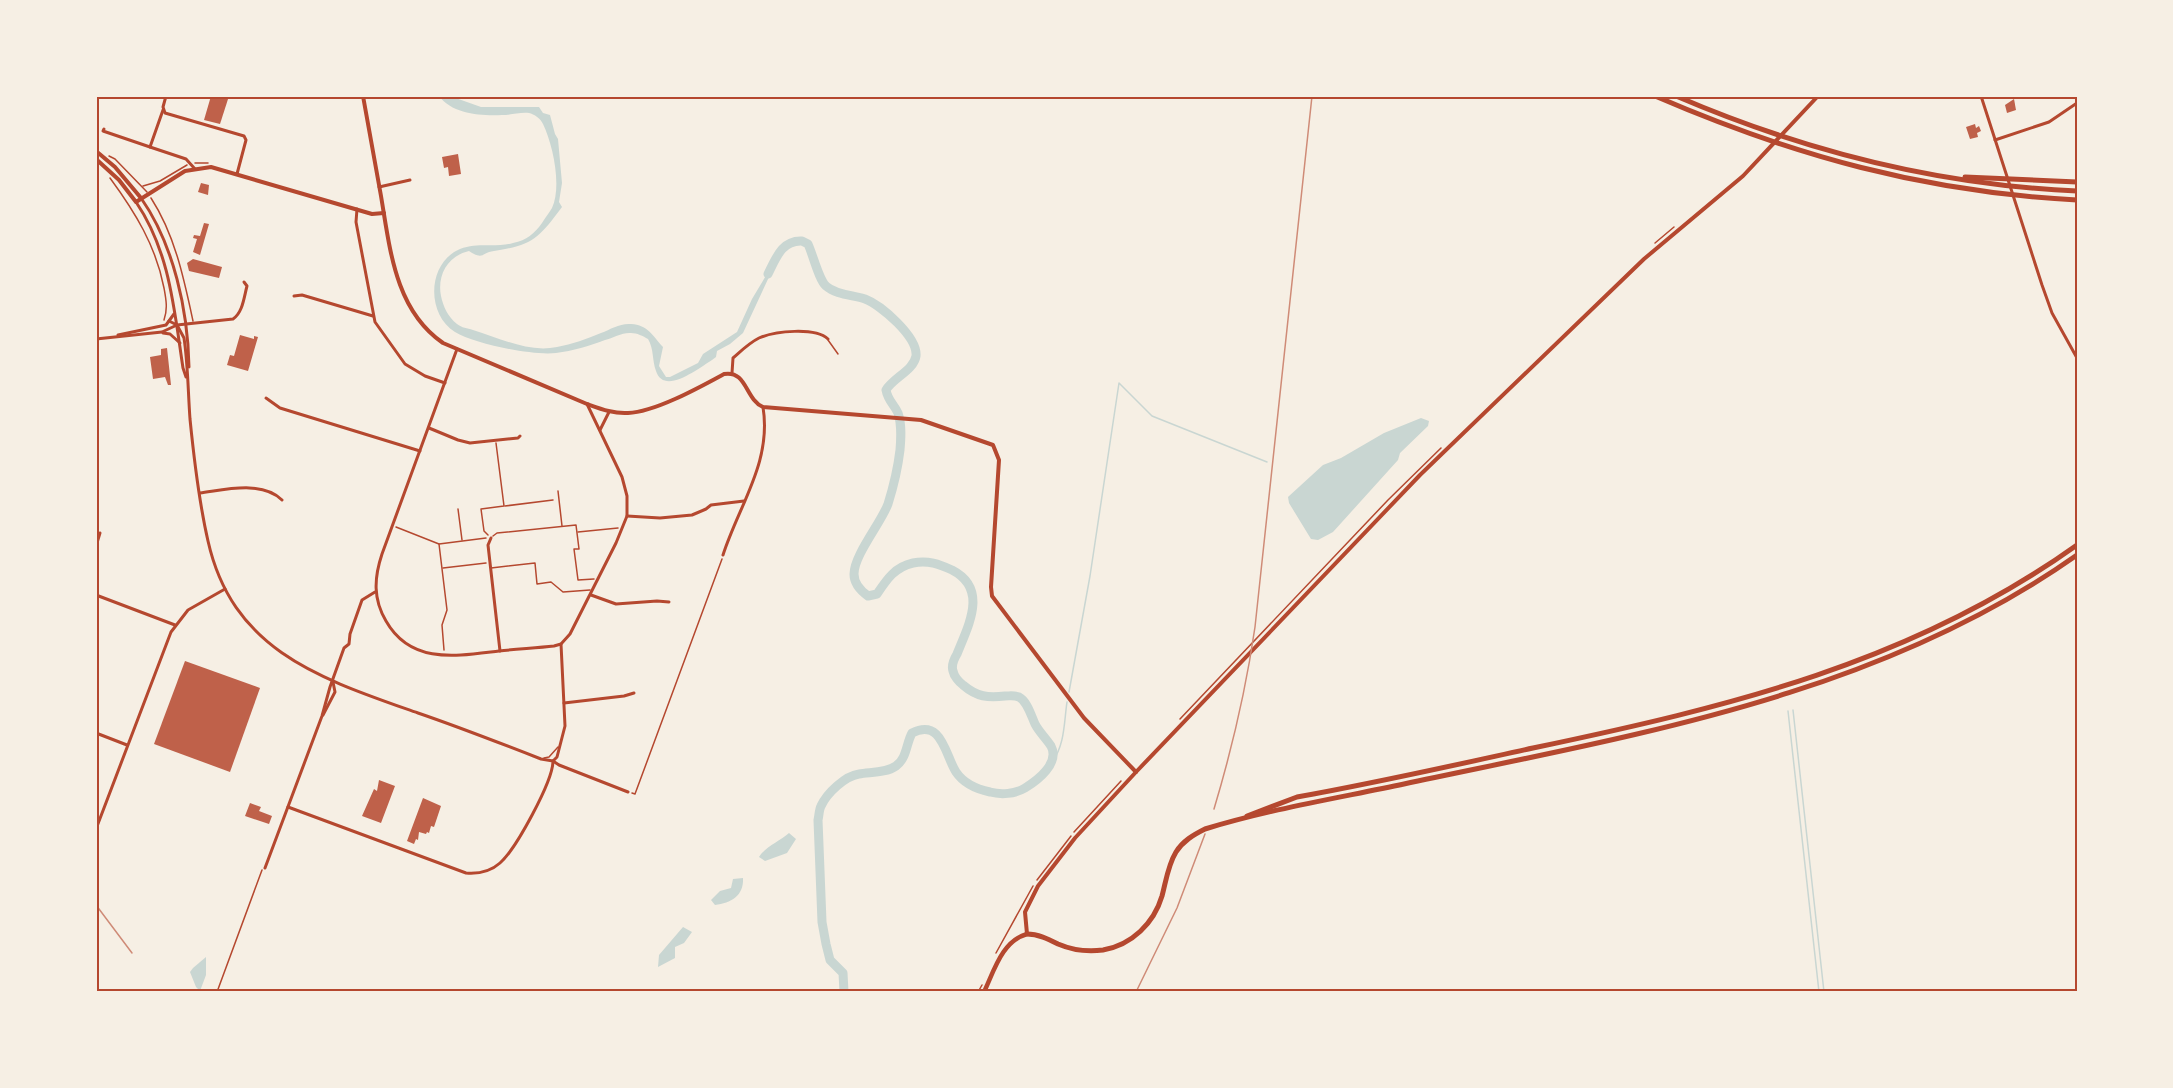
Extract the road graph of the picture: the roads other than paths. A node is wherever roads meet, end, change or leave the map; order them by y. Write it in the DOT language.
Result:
graph roads {
  1 [pos="166,96"];
  2 [pos="363,96"];
  3 [pos="1655,96"];
  4 [pos="1676,96"];
  5 [pos="1818,96"];
  6 [pos="1982,96"];
  7 [pos="2077,103"];
  8 [pos="163,110"];
  9 [pos="104,129"];
  10 [pos="1995,140"];
  11 [pos="150,147"];
  12 [pos="96,151"];
  13 [pos="96,159"];
  14 [pos="195,169"];
  15 [pos="237,174"];
  16 [pos="410,180"];
  17 [pos="2077,182"];
  18 [pos="1997,183"];
  19 [pos="379,187"];
  20 [pos="2077,191"];
  21 [pos="141,198"];
  22 [pos="2077,200"];
  23 [pos="136,202"];
  24 [pos="357,209"];
  25 [pos="384,213"];
  26 [pos="244,282"];
  27 [pos="294,296"];
  28 [pos="176,313"];
  29 [pos="373,316"];
  30 [pos="169,321"];
  31 [pos="177,325"];
  32 [pos="185,325"];
  33 [pos="162,332"];
  34 [pos="116,336"];
  35 [pos="96,339"];
  36 [pos="828,339"];
  37 [pos="180,343"];
  38 [pos="457,349"];
  39 [pos="838,354"];
  40 [pos="2077,358"];
  41 [pos="732,373"];
  42 [pos="188,381"];
  43 [pos="445,383"];
  44 [pos="266,398"];
  45 [pos="587,404"];
  46 [pos="763,407"];
  47 [pos="609,412"];
  48 [pos="429,428"];
  49 [pos="600,430"];
  50 [pos="520,436"];
  51 [pos="420,451"];
  52 [pos="200,493"];
  53 [pos="282,500"];
  54 [pos="744,501"];
  55 [pos="627,516"];
  56 [pos="100,533"];
  57 [pos="491,538"];
  58 [pos="2077,545"];
  59 [pos="96,546"];
  60 [pos="723,555"];
  61 [pos="2077,555"];
  62 [pos="490,568"];
  63 [pos="225,589"];
  64 [pos="593,589"];
  65 [pos="375,592"];
  66 [pos="96,594"];
  67 [pos="591,595"];
  68 [pos="669,602"];
  69 [pos="175,624"];
  70 [pos="561,644"];
  71 [pos="500,651"];
  72 [pos="333,681"];
  73 [pos="634,693"];
  74 [pos="564,703"];
  75 [pos="96,733"];
  76 [pos="127,745"];
  77 [pos="561,745"];
  78 [pos="541,759"];
  79 [pos="553,761"];
  80 [pos="1136,772"];
  81 [pos="628,792"];
  82 [pos="288,807"];
  83 [pos="1238,820"];
  84 [pos="96,828"];
  85 [pos="266,868"];
  86 [pos="1027,934"];
  87 [pos="984,992"];
  1 -- 8 [label="street"];
  2 -- 19 [label="street"];
  3 -- 22 [label="highway"];
  4 -- 18 [label="highway"];
  5 -- 80 [label="street"];
  6 -- 10 [label="street"];
  7 -- 10 [label="street"];
  8 -- 11 [label="street"];
  8 -- 15 [label="street"];
  9 -- 11 [label="street"];
  10 -- 40 [label="street"];
  11 -- 14 [label="street"];
  12 -- 21 [label="street"];
  13 -- 23 [label="street"];
  14 -- 15 [label="street"];
  14 -- 21 [label="street"];
  15 -- 24 [label="street"];
  16 -- 19 [label="street"];
  17 -- 18 [label="highway"];
  18 -- 20 [label="highway"];
  19 -- 25 [label="street"];
  21 -- 23 [label="street"];
  21 -- 32 [label="street"];
  23 -- 28 [label="street"];
  24 -- 25 [label="street"];
  24 -- 29 [label="street"];
  25 -- 38 [label="street"];
  26 -- 32 [label="street"];
  27 -- 29 [label="street"];
  28 -- 30 [label="street"];
  28 -- 31 [label="street"];
  29 -- 43 [label="street"];
  30 -- 31 [label="street"];
  30 -- 34 [label="street"];
  31 -- 32 [label="street"];
  31 -- 33 [label="street"];
  31 -- 37 [label="street"];
  31 -- 42 [label="street"];
  32 -- 42 [label="street"];
  33 -- 34 [label="street"];
  33 -- 37 [label="street"];
  34 -- 35 [label="street"];
  36 -- 39 [label="lane"];
  36 -- 41 [label="street"];
  37 -- 42 [label="street"];
  38 -- 43 [label="street"];
  38 -- 45 [label="street"];
  41 -- 46 [label="street"];
  41 -- 47 [label="street"];
  42 -- 52 [label="street"];
  43 -- 48 [label="street"];
  44 -- 51 [label="street"];
  45 -- 47 [label="street"];
  45 -- 49 [label="street"];
  46 -- 54 [label="street"];
  46 -- 80 [label="street"];
  47 -- 49 [label="street"];
  48 -- 50 [label="street"];
  48 -- 51 [label="street"];
  49 -- 55 [label="street"];
  51 -- 65 [label="street"];
  52 -- 53 [label="street"];
  52 -- 63 [label="street"];
  54 -- 55 [label="street"];
  54 -- 60 [label="street"];
  55 -- 64 [label="street"];
  56 -- 59 [label="street"];
  57 -- 62 [label="street"];
  58 -- 83 [label="highway"];
  61 -- 83 [label="highway"];
  62 -- 64 [label="lane"];
  62 -- 71 [label="street"];
  63 -- 69 [label="street"];
  63 -- 72 [label="street"];
  64 -- 67 [label="street"];
  65 -- 71 [label="street"];
  65 -- 72 [label="street"];
  66 -- 69 [label="street"];
  67 -- 68 [label="street"];
  67 -- 70 [label="street"];
  69 -- 76 [label="street"];
  70 -- 71 [label="street"];
  70 -- 74 [label="street"];
  72 -- 78 [label="street"];
  72 -- 82 [label="street"];
  73 -- 74 [label="street"];
  74 -- 77 [label="street"];
  75 -- 76 [label="street"];
  76 -- 84 [label="street"];
  77 -- 78 [label="lane"];
  77 -- 79 [label="street"];
  78 -- 79 [label="street"];
  79 -- 81 [label="street"];
  79 -- 82 [label="street"];
  80 -- 86 [label="street"];
  82 -- 85 [label="street"];
  83 -- 86 [label="highway"];
  86 -- 87 [label="main road"];
}
